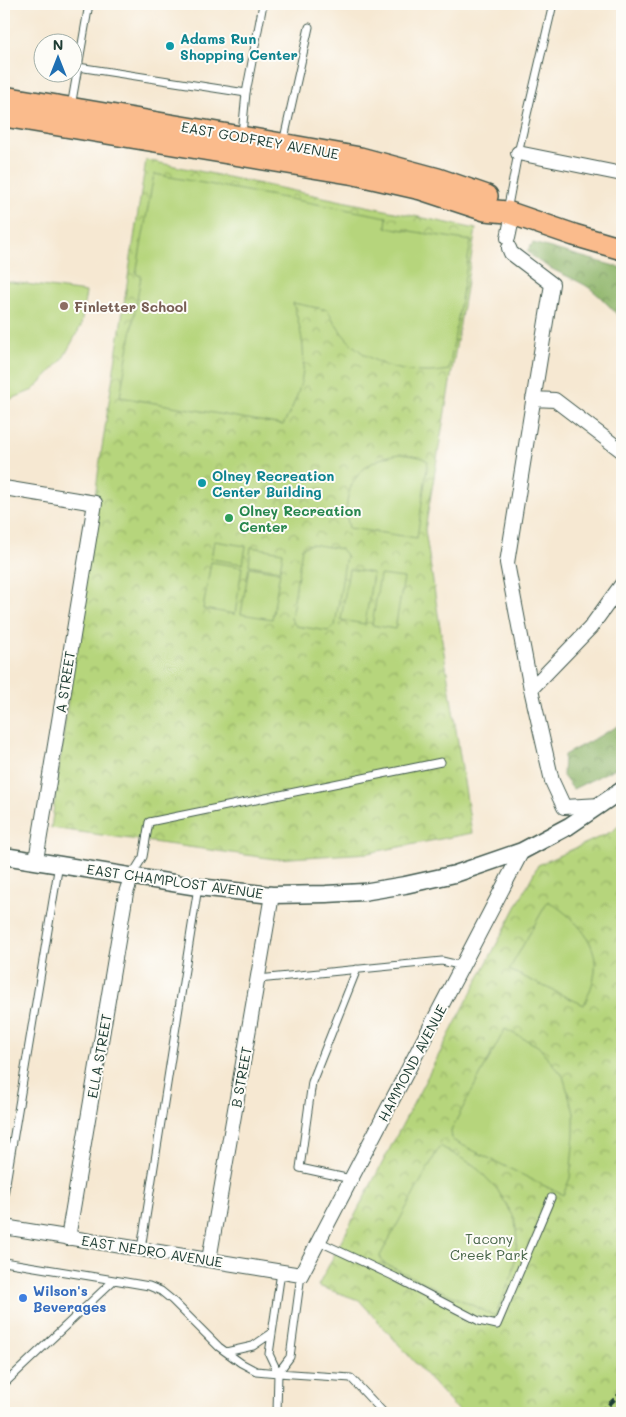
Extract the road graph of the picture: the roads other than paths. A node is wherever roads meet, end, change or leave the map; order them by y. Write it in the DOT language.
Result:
graph roads {
  1 [pos="89,4"];
  2 [pos="263,4"];
  3 [pos="553,4"];
  4 [pos="309,27"];
  5 [pos="82,44"];
  6 [pos="82,68"];
  7 [pos="75,82"];
  8 [pos="246,92"];
  9 [pos="4,97"];
  10 [pos="4,116"];
  11 [pos="69,118"];
  12 [pos="240,146"];
  13 [pos="280,153"];
  14 [pos="518,153"];
  15 [pos="622,174"];
  16 [pos="510,213"];
  17 [pos="622,249"];
  18 [pos="533,399"];
  19 [pos="622,450"];
  20 [pos="5,490"];
  21 [pos="622,584"];
  22 [pos="531,689"];
  23 [pos="441,762"];
  24 [pos="622,790"];
  25 [pos="602,805"];
  26 [pos="522,851"];
  27 [pos="4,856"];
  28 [pos="36,860"];
  29 [pos="59,864"];
  30 [pos="132,875"];
  31 [pos="198,887"];
  32 [pos="272,895"];
  33 [pos="462,966"];
  34 [pos="357,969"];
  35 [pos="258,979"];
  36 [pos="351,1178"];
  37 [pos="4,1195"];
  38 [pos="551,1198"];
  39 [pos="4,1227"];
  40 [pos="68,1238"];
  41 [pos="318,1241"];
  42 [pos="141,1249"];
  43 [pos="209,1260"];
  44 [pos="4,1262"];
  45 [pos="282,1272"];
  46 [pos="301,1275"];
  47 [pos="114,1280"];
  48 [pos="272,1333"];
  49 [pos="226,1352"];
  50 [pos="278,1373"];
  51 [pos="4,1384"];
  52 [pos="277,1413"];
  53 [pos="384,1413"];
  1 -- 5 [label="lane"];
  2 -- 8 [label="lane"];
  3 -- 14 [label="lane"];
  4 -- 13 [label="lane"];
  6 -- 8 [label="lane"];
  7 -- 11 [label="lane"];
  8 -- 12 [label="lane"];
  9 -- 11 [label="main road, EAST GODFREY AVENUE"];
  10 -- 11 [label="main road, EAST GODFREY AVENUE"];
  11 -- 12 [label="main road, EAST GODFREY AVENUE"];
  12 -- 13 [label="main road, EAST GODFREY AVENUE"];
  13 -- 16 [label="main road, EAST GODFREY AVENUE"];
  14 -- 15 [label="street"];
  14 -- 16 [label="lane"];
  16 -- 17 [label="main road, EAST GODFREY AVENUE"];
  16 -- 18 [label="street"];
  18 -- 19 [label="street"];
  18 -- 22 [label="street"];
  20 -- 28 [label="street, A STREET"];
  21 -- 22 [label="street"];
  22 -- 25 [label="street"];
  23 -- 30 [label="lane"];
  24 -- 25 [label="street, EAST CHAMPLOST AVENUE"];
  25 -- 26 [label="street, EAST CHAMPLOST AVENUE"];
  26 -- 32 [label="street, EAST CHAMPLOST AVENUE"];
  26 -- 33 [label="street, HAMMOND AVENUE"];
  27 -- 28 [label="street, EAST CHAMPLOST AVENUE"];
  28 -- 29 [label="street, EAST CHAMPLOST AVENUE"];
  29 -- 30 [label="street, EAST CHAMPLOST AVENUE"];
  29 -- 37 [label="lane"];
  30 -- 31 [label="street, EAST CHAMPLOST AVENUE"];
  30 -- 40 [label="street, ELLA STREET"];
  31 -- 32 [label="street, EAST CHAMPLOST AVENUE"];
  31 -- 42 [label="lane"];
  32 -- 35 [label="street, B STREET"];
  33 -- 34 [label="lane"];
  33 -- 36 [label="street, HAMMOND AVENUE"];
  34 -- 35 [label="lane"];
  34 -- 36 [label="lane"];
  35 -- 43 [label="street, B STREET"];
  36 -- 41 [label="street, HAMMOND AVENUE"];
  38 -- 41 [label="lane"];
  39 -- 40 [label="street, EAST NEDRO AVENUE"];
  40 -- 42 [label="street, EAST NEDRO AVENUE"];
  41 -- 46 [label="street, HAMMOND AVENUE"];
  42 -- 43 [label="street, EAST NEDRO AVENUE"];
  43 -- 45 [label="street, EAST NEDRO AVENUE"];
  44 -- 47 [label="lane"];
  45 -- 46 [label="street, EAST NEDRO AVENUE"];
  45 -- 48 [label="lane"];
  46 -- 50 [label="lane"];
  47 -- 49 [label="lane"];
  47 -- 51 [label="lane"];
  48 -- 49 [label="lane"];
  48 -- 50 [label="lane"];
  49 -- 50 [label="lane"];
  50 -- 52 [label="lane"];
  50 -- 53 [label="lane"];
}
